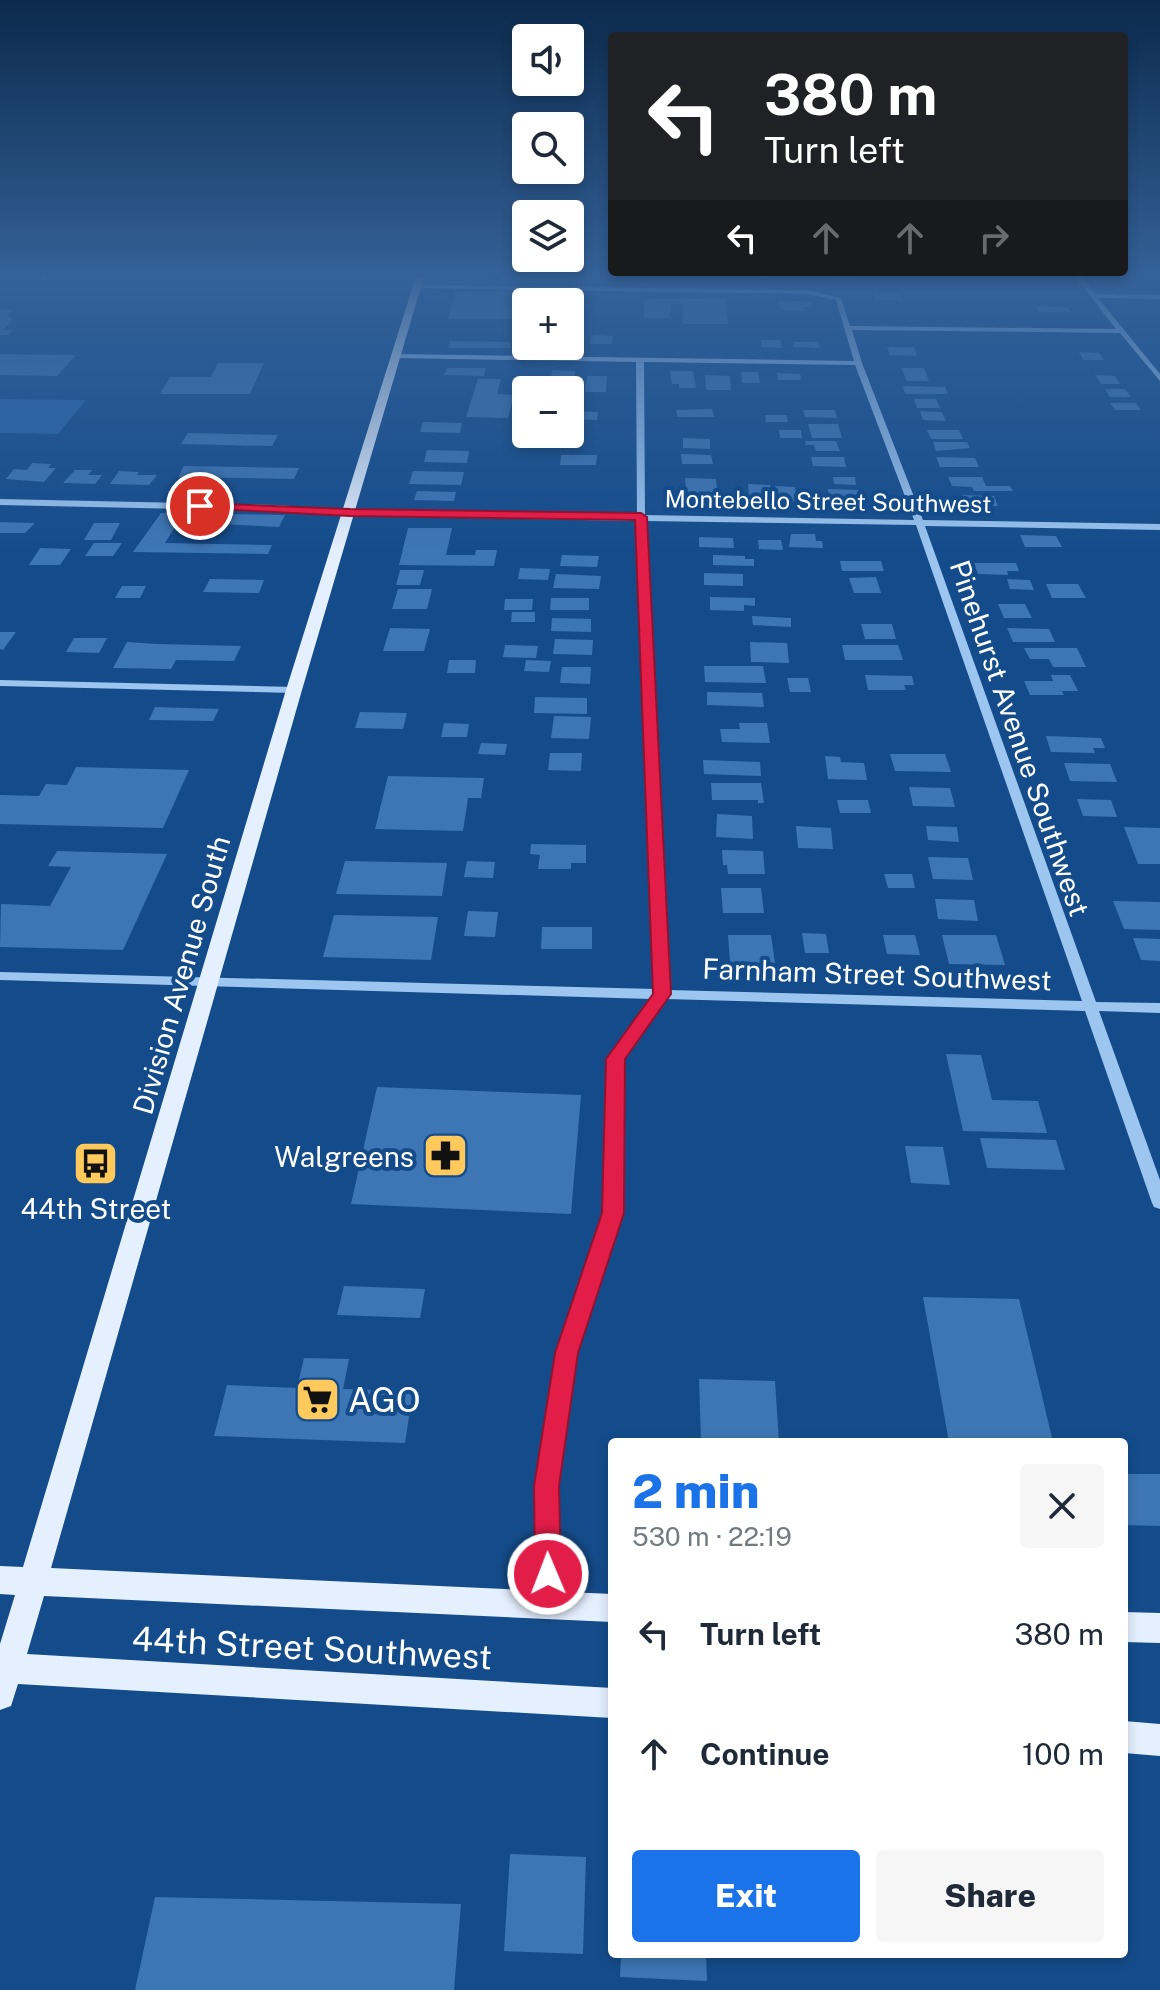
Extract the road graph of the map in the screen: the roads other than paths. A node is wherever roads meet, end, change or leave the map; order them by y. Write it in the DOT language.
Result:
graph roads {
  1 [pos="393,366"];
  2 [pos="640,366"];
  3 [pos="859,366"];
  4 [pos="1156,370"];
  5 [pos="1160,379"];
  6 [pos="0,502"];
  7 [pos="350,513"];
  8 [pos="641,517"];
  9 [pos="920,524"];
  10 [pos="1160,527"];
  11 [pos="0,683"];
  12 [pos="294,690"];
  13 [pos="0,976"];
  14 [pos="208,981"];
  15 [pos="662,994"];
  16 [pos="1089,1007"];
  17 [pos="1160,1008"];
  18 [pos="1160,1203"];
  19 [pos="0,1580"];
  20 [pos="35,1581"];
  21 [pos="548,1605"];
  22 [pos="608,1608"];
  23 [pos="1128,1627"];
  24 [pos="1160,1628"];
  25 [pos="3,1677"];
  26 [pos="608,1703"];
  27 [pos="1128,1737"];
  28 [pos="1160,1740"];
  1 -- 7 [label="main road, Division Avenue South"];
  2 -- 8 [label="street"];
  3 -- 9 [label="street, Pinehurst Avenue Southwest"];
  4 -- 5 [label="street"];
  6 -- 7 [label="street, Montebello Street Southwest"];
  7 -- 8 [label="street, Montebello Street Southwest"];
  7 -- 12 [label="main road, Division Avenue South"];
  8 -- 9 [label="street, Montebello Street Southwest"];
  8 -- 15 [label="street"];
  9 -- 10 [label="street, Montebello Street Southwest"];
  9 -- 16 [label="street, Pinehurst Avenue Southwest"];
  11 -- 12 [label="street"];
  12 -- 14 [label="main road, Division Avenue South"];
  13 -- 14 [label="street, Farnham Street Southwest"];
  14 -- 15 [label="street, Farnham Street Southwest"];
  14 -- 20 [label="main road, Division Avenue South"];
  15 -- 16 [label="street, Farnham Street Southwest"];
  15 -- 21 [label="street"];
  16 -- 17 [label="street, Farnham Street Southwest"];
  16 -- 18 [label="street, Pinehurst Avenue Southwest"];
  19 -- 20 [label="main road, 44th Street Southwest"];
  20 -- 21 [label="main road, 44th Street Southwest"];
  20 -- 25 [label="main road, Division Avenue South"];
  21 -- 22 [label="main road, 44th Street Southwest"];
  23 -- 24 [label="main road"];
  25 -- 26 [label="main road, 44th Street Southwest"];
  27 -- 28 [label="main road"];
}
